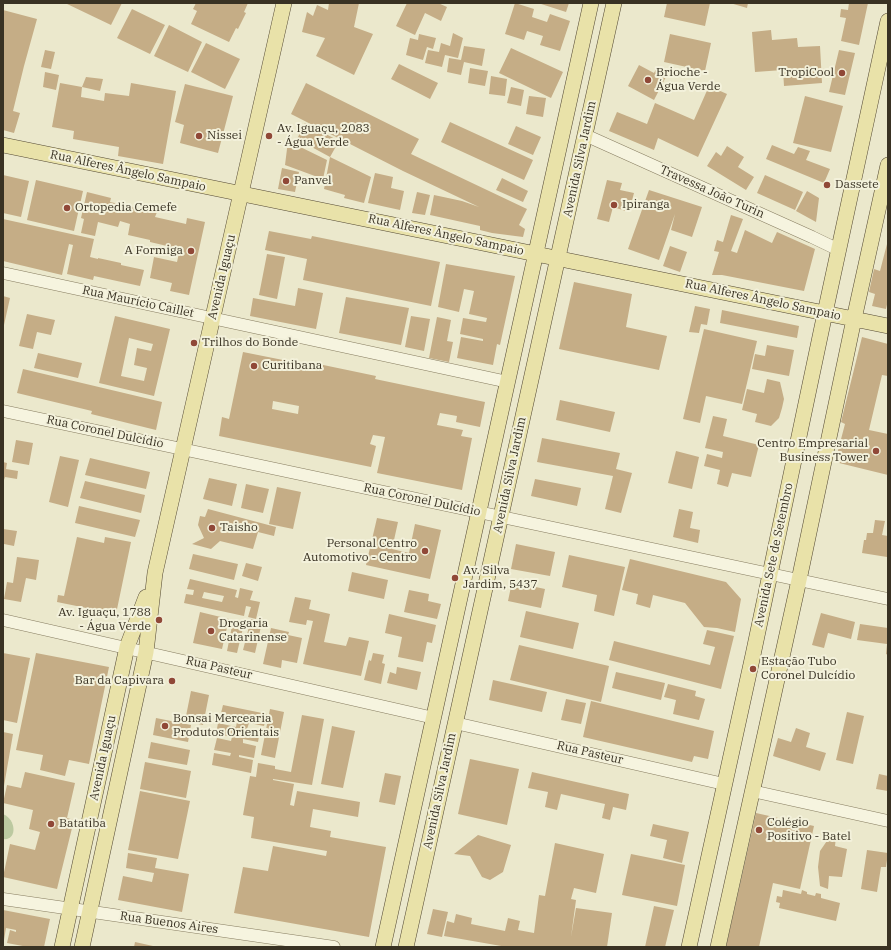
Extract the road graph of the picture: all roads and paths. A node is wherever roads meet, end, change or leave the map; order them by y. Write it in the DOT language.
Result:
graph roads {
  1 [pos="284,3"];
  2 [pos="591,3"];
  3 [pos="614,3"];
  4 [pos="888,21"];
  5 [pos="609,27"];
  6 [pos="584,37"];
  7 [pos="585,134"];
  8 [pos="3,145"];
  9 [pos="888,165"];
  10 [pos="241,194"];
  11 [pos="839,250"];
  12 [pos="536,254"];
  13 [pos="558,258"];
  14 [pos="3,273"];
  15 [pos="825,313"];
  16 [pos="213,318"];
  17 [pos="854,318"];
  18 [pos="888,326"];
  19 [pos="508,382"];
  20 [pos="503,405"];
  21 [pos="3,411"];
  22 [pos="518,437"];
  23 [pos="183,449"];
  24 [pos="479,512"];
  25 [pos="501,517"];
  26 [pos="155,574"];
  27 [pos="770,574"];
  28 [pos="799,580"];
  29 [pos="888,599"];
  30 [pos="3,620"];
  31 [pos="127,647"];
  32 [pos="146,652"];
  33 [pos="434,718"];
  34 [pos="455,722"];
  35 [pos="724,784"];
  36 [pos="752,791"];
  37 [pos="888,821"];
  38 [pos="424,867"];
  39 [pos="398,879"];
  40 [pos="3,899"];
  41 [pos="70,909"];
  42 [pos="89,912"];
  43 [pos="62,947"];
  44 [pos="82,947"];
  45 [pos="334,947"];
  46 [pos="383,947"];
  47 [pos="406,947"];
  48 [pos="689,947"];
  49 [pos="718,947"];
  1 -- 10 [label="main road, Avenida Iguaçu"];
  2 -- 6 [label="main road, Avenida Silva Jardim"];
  3 -- 5 [label="main road, Avenida Silva Jardim"];
  4 -- 11 [label="main road, Avenida Sete de Setembro"];
  5 -- 6 [label="main road"];
  5 -- 7 [label="main road, Avenida Silva Jardim"];
  6 -- 12 [label="main road, Avenida Silva Jardim"];
  7 -- 11 [label="street, Travessa João Turin"];
  7 -- 13 [label="main road, Avenida Silva Jardim"];
  8 -- 10 [label="main road, Rua Alferes Ângelo Sampaio"];
  9 -- 17 [label="main road"];
  10 -- 12 [label="main road, Rua Alferes Ângelo Sampaio"];
  10 -- 16 [label="main road, Avenida Iguaçu"];
  11 -- 15 [label="main road, Avenida Sete de Setembro"];
  12 -- 13 [label="main road, Rua Alferes Ângelo Sampaio"];
  12 -- 19 [label="main road, Avenida Silva Jardim"];
  13 -- 15 [label="main road, Rua Alferes Ângelo Sampaio"];
  13 -- 22 [label="main road, Avenida Silva Jardim"];
  14 -- 16 [label="street, Rua Maurício Caillet"];
  15 -- 17 [label="main road, Rua Alferes Ângelo Sampaio"];
  15 -- 27 [label="main road, Avenida Sete de Setembro"];
  16 -- 19 [label="street, Rua Maurício Caillet"];
  16 -- 23 [label="main road, Avenida Iguaçu"];
  17 -- 18 [label="main road, Rua Alferes Ângelo Sampaio"];
  17 -- 28 [label="main road"];
  19 -- 20 [label="main road, Avenida Silva Jardim"];
  20 -- 22 [label="main road"];
  20 -- 24 [label="main road, Avenida Silva Jardim"];
  21 -- 23 [label="street, Rua Coronel Dulcídio"];
  22 -- 25 [label="main road, Avenida Silva Jardim"];
  23 -- 24 [label="street, Rua Coronel Dulcídio"];
  23 -- 26 [label="main road, Avenida Iguaçu"];
  24 -- 25 [label="street, Rua Coronel Dulcídio"];
  24 -- 33 [label="main road, Avenida Silva Jardim"];
  25 -- 27 [label="street, Rua Coronel Dulcídio"];
  25 -- 34 [label="main road, Avenida Silva Jardim"];
  26 -- 31 [label="main road, Avenida Iguaçu"];
  26 -- 32 [label="main road, Avenida Iguaçu"];
  27 -- 28 [label="street, Rua Coronel Dulcídio"];
  27 -- 35 [label="main road, Avenida Sete de Setembro"];
  28 -- 29 [label="street, Rua Coronel Dulcídio"];
  28 -- 36 [label="main road"];
  30 -- 31 [label="street, Rua Pasteur"];
  31 -- 32 [label="street, Rua Pasteur"];
  31 -- 41 [label="main road, Avenida Iguaçu"];
  32 -- 33 [label="street, Rua Pasteur"];
  32 -- 42 [label="main road, Avenida Iguaçu"];
  33 -- 39 [label="main road, Avenida Silva Jardim"];
  34 -- 35 [label="street, Rua Pasteur"];
  34 -- 38 [label="main road, Avenida Silva Jardim"];
  35 -- 48 [label="main road, Avenida Sete de Setembro"];
  36 -- 37 [label="street"];
  36 -- 49 [label="main road"];
  38 -- 39 [label="main road"];
  38 -- 47 [label="main road, Avenida Silva Jardim"];
  39 -- 46 [label="main road, Avenida Silva Jardim"];
  40 -- 41 [label="street, Rua Buenos Aires"];
  41 -- 42 [label="street, Rua Buenos Aires"];
  41 -- 43 [label="main road, Avenida Iguaçu"];
  42 -- 44 [label="main road, Avenida Iguaçu"];
  42 -- 45 [label="street, Rua Buenos Aires"];
}
